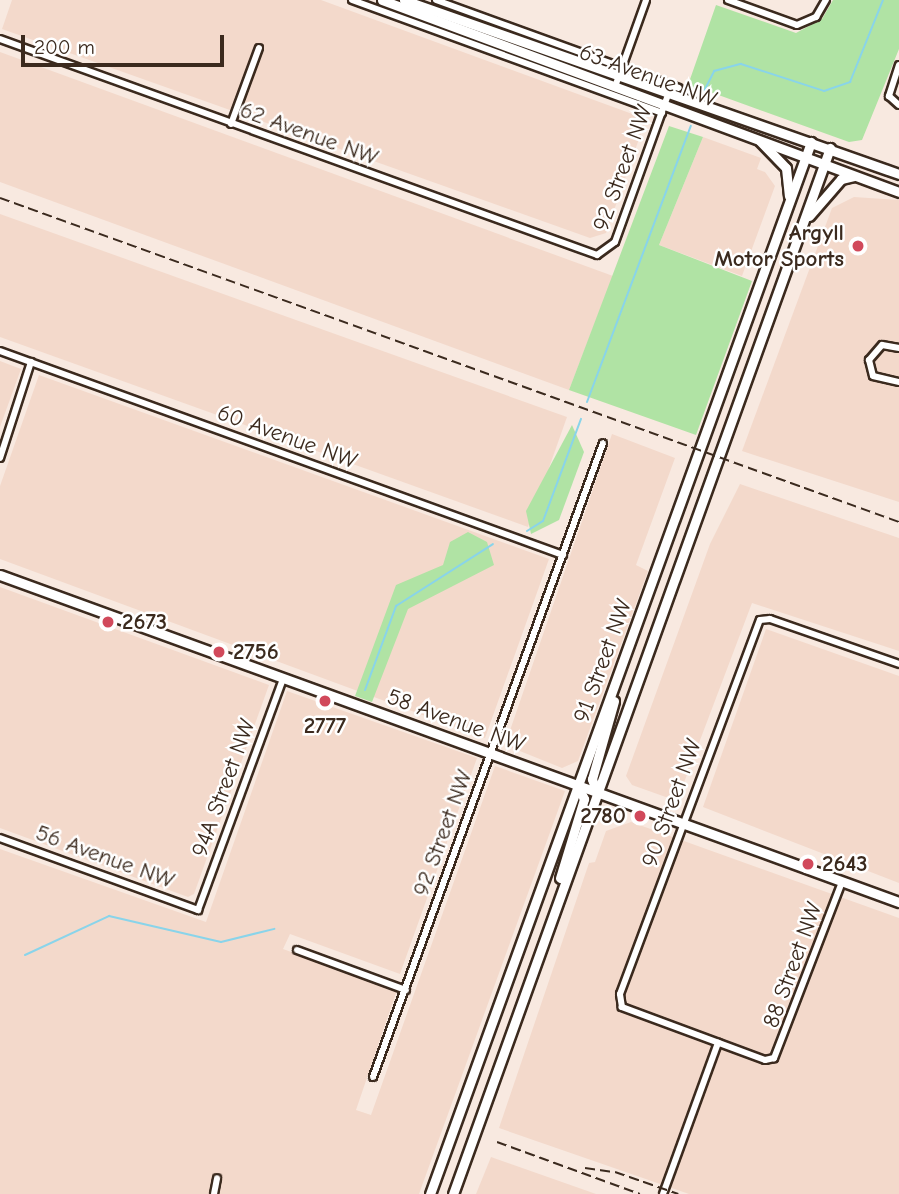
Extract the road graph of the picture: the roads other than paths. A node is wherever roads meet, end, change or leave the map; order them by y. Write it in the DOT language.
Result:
graph roads {
  1 [pos="352,0"];
  2 [pos="382,0"];
  3 [pos="404,0"];
  4 [pos="436,0"];
  5 [pos="646,0"];
  6 [pos="728,0"];
  7 [pos="826,0"];
  8 [pos="0,39"];
  9 [pos="259,48"];
  10 [pos="899,65"];
  11 [pos="622,67"];
  12 [pos="617,81"];
  13 [pos="679,88"];
  14 [pos="667,99"];
  15 [pos="899,106"];
  16 [pos="662,113"];
  17 [pos="232,124"];
  18 [pos="758,137"];
  19 [pos="811,142"];
  20 [pos="830,148"];
  21 [pos="806,157"];
  22 [pos="825,164"];
  23 [pos="899,174"];
  24 [pos="856,176"];
  25 [pos="899,192"];
  26 [pos="788,205"];
  27 [pos="803,223"];
  28 [pos="607,252"];
  29 [pos="899,348"];
  30 [pos="0,351"];
  31 [pos="32,362"];
  32 [pos="899,382"];
  33 [pos="603,443"];
  34 [pos="0,458"];
  35 [pos="563,555"];
  36 [pos="0,575"];
  37 [pos="899,664"];
  38 [pos="621,669"];
  39 [pos="283,679"];
  40 [pos="489,754"];
  41 [pos="578,786"];
  42 [pos="597,793"];
  43 [pos="682,824"];
  44 [pos="0,838"];
  45 [pos="842,882"];
  46 [pos="557,900"];
  47 [pos="899,902"];
  48 [pos="198,910"];
  49 [pos="297,950"];
  50 [pos="405,990"];
  51 [pos="718,1043"];
  52 [pos="373,1077"];
  53 [pos="217,1178"];
  54 [pos="214,1194"];
  55 [pos="430,1194"];
  56 [pos="453,1194"];
  57 [pos="663,1194"];
  1 -- 16 [label="street, 63 Avenue NW"];
  2 -- 12 [label="main road, 63 Avenue NW"];
  3 -- 12 [label="main road, 63 Avenue NW"];
  4 -- 11 [label="street, 63 Avenue NW"];
  5 -- 11 [label="street"];
  6 -- 7 [label="street"];
  8 -- 17 [label="street, 62 Avenue NW"];
  9 -- 17 [label="street"];
  10 -- 15 [label="street"];
  11 -- 12 [label="street"];
  11 -- 13 [label="street, 63 Avenue NW"];
  12 -- 14 [label="main road, 63 Avenue NW"];
  14 -- 16 [label="street, 92 Street NW"];
  14 -- 18 [label="main road, 63 Avenue NW"];
  14 -- 19 [label="main road, 63 Avenue NW"];
  16 -- 28 [label="street, 92 Street NW"];
  17 -- 28 [label="street, 62 Avenue NW"];
  18 -- 21 [label="main road, 63 Avenue NW"];
  18 -- 26 [label="main road"];
  19 -- 20 [label="main road, 63 Avenue NW"];
  19 -- 21 [label="main road, 91 Street NW"];
  20 -- 22 [label="main road, 91 Street NW"];
  20 -- 23 [label="main road, 63 Avenue NW"];
  21 -- 22 [label="main road, 63 Avenue NW"];
  21 -- 26 [label="main road, 91 Street NW"];
  22 -- 24 [label="main road, 63 Avenue NW"];
  22 -- 27 [label="main road, 91 Street NW"];
  24 -- 25 [label="main road, 63 Avenue NW"];
  24 -- 27 [label="main road"];
  26 -- 38 [label="main road, 91 Street NW"];
  27 -- 42 [label="main road, 91 Street NW"];
  29 -- 32 [label="street"];
  30 -- 31 [label="street, 60 Avenue NW"];
  31 -- 34 [label="street"];
  31 -- 35 [label="street, 60 Avenue NW"];
  33 -- 35 [label="street, 92 Street NW"];
  35 -- 40 [label="street, 92 Street NW"];
  36 -- 39 [label="main road, 58 Avenue NW"];
  37 -- 43 [label="street, 90 Street NW"];
  38 -- 41 [label="main road, 91 Street NW"];
  38 -- 42 [label="main road"];
  39 -- 40 [label="main road, 58 Avenue NW"];
  39 -- 48 [label="street, 94A Street NW"];
  40 -- 41 [label="main road, 58 Avenue NW"];
  40 -- 50 [label="street, 92 Street NW"];
  41 -- 42 [label="main road, 58 Avenue NW"];
  41 -- 46 [label="main road"];
  41 -- 55 [label="main road, 91 Street NW"];
  42 -- 43 [label="main road, 58 Avenue NW"];
  42 -- 46 [label="main road, 91 Street NW"];
  43 -- 45 [label="main road, 58 Avenue NW"];
  43 -- 51 [label="street, 90 Street NW"];
  44 -- 48 [label="street, 56 Avenue NW"];
  45 -- 47 [label="main road, 58 Avenue NW"];
  45 -- 51 [label="street, 88 Street NW"];
  46 -- 56 [label="main road, 91 Street NW"];
  49 -- 50 [label="street"];
  50 -- 52 [label="street, 92 Street NW"];
  51 -- 57 [label="street"];
  53 -- 54 [label="street"];
}
